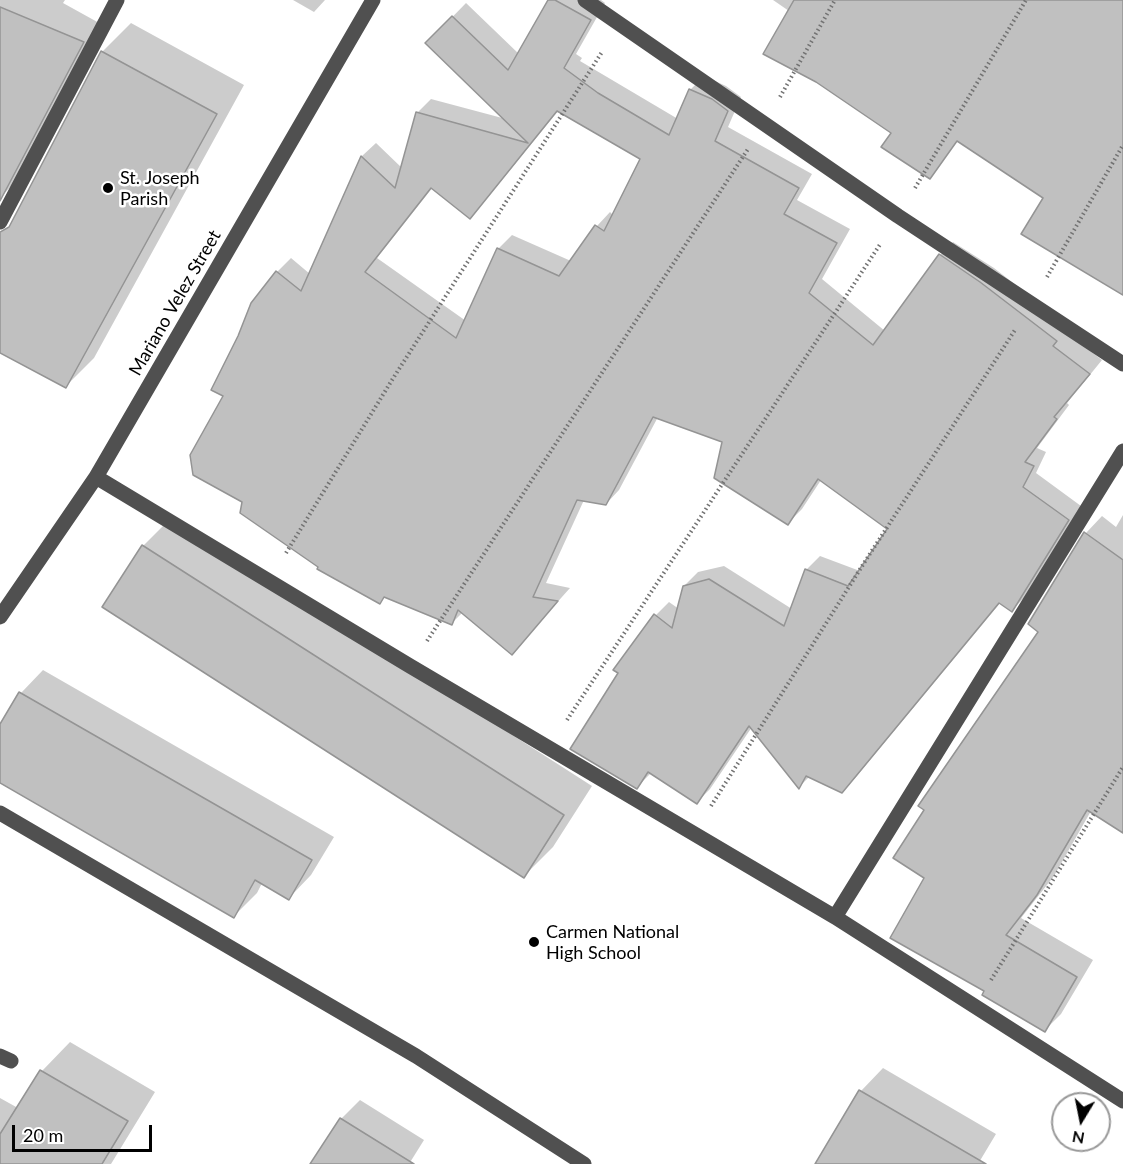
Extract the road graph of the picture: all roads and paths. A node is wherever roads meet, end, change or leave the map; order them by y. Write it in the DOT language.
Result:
graph roads {
  1 [pos="117,0"];
  2 [pos="373,0"];
  3 [pos="585,0"];
  4 [pos="835,0"];
  5 [pos="1026,0"];
  6 [pos="620,24"];
  7 [pos="765,122"];
  8 [pos="1123,145"];
  9 [pos="898,216"];
  10 [pos="0,222"];
  11 [pos="1032,304"];
  12 [pos="1123,364"];
  13 [pos="1123,451"];
  14 [pos="96,477"];
  15 [pos="269,582"];
  16 [pos="0,617"];
  17 [pos="410,666"];
  18 [pos="550,747"];
  19 [pos="1123,766"];
  20 [pos="0,813"];
  21 [pos="694,832"];
  22 [pos="835,917"];
  23 [pos="974,1007"];
  24 [pos="1123,1101"];
  25 [pos="584,1164"];
  1 -- 10 [label="street"];
  2 -- 14 [label="street, Mariano Velez Street"];
  3 -- 6 [label="street"];
  4 -- 7 [label="path"];
  5 -- 9 [label="path"];
  6 -- 7 [label="street"];
  6 -- 15 [label="path"];
  7 -- 9 [label="street"];
  7 -- 17 [label="path"];
  8 -- 11 [label="path"];
  9 -- 11 [label="street"];
  9 -- 18 [label="path"];
  11 -- 12 [label="street"];
  11 -- 21 [label="path"];
  13 -- 22 [label="street"];
  14 -- 15 [label="street"];
  14 -- 16 [label="street, Mariano Velez Street"];
  15 -- 17 [label="street"];
  17 -- 18 [label="street"];
  18 -- 21 [label="street"];
  19 -- 23 [label="path"];
  20 -- 25 [label="street"];
  21 -- 22 [label="street"];
  22 -- 23 [label="street"];
  23 -- 24 [label="street"];
}
